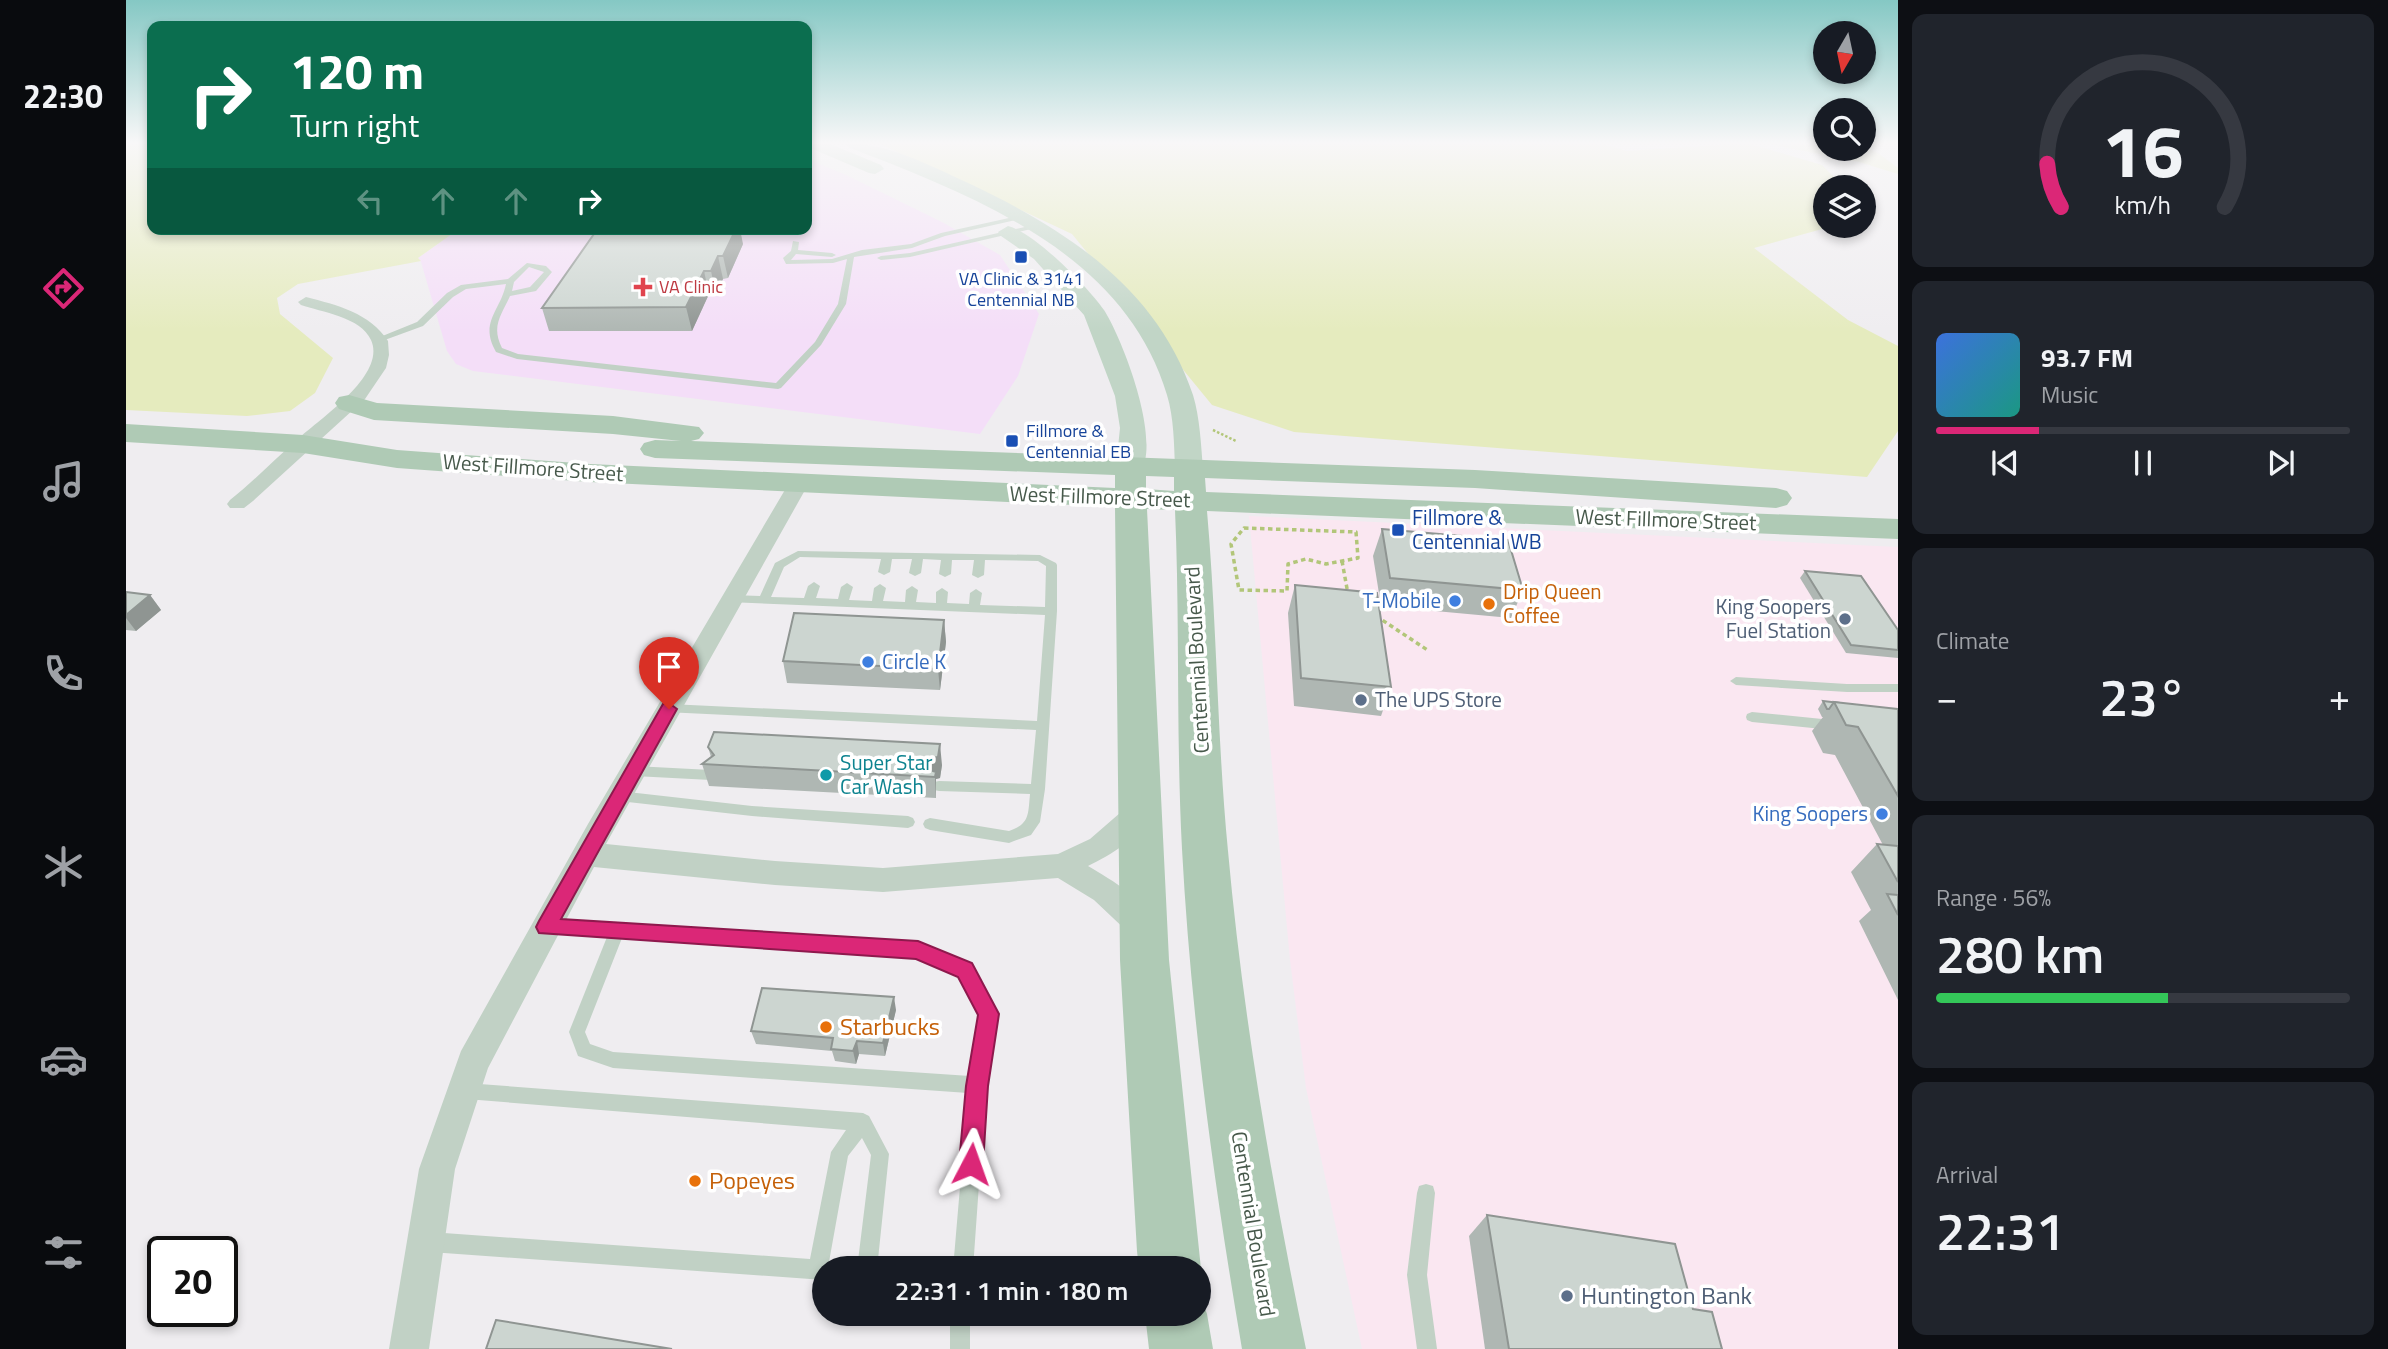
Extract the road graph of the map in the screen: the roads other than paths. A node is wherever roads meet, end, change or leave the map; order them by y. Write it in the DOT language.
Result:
graph roads {
  1 [pos="985,206"];
  2 [pos="970,213"];
  3 [pos="1015,225"];
  4 [pos="795,242"];
  5 [pos="851,256"];
  6 [pos="509,281"];
  7 [pos="508,294"];
  8 [pos="306,302"];
  9 [pos="379,339"];
  10 [pos="349,403"];
  11 [pos="126,433"];
  12 [pos="303,444"];
  13 [pos="840,456"];
  14 [pos="1130,482"];
  15 [pos="799,483"];
  16 [pos="1190,485"];
  17 [pos="237,504"];
  18 [pos="1898,507"];
  19 [pos="1898,528"];
  20 [pos="822,555"];
  21 [pos="856,555"];
  22 [pos="887,556"];
  23 [pos="918,556"];
  24 [pos="947,557"];
  25 [pos="980,557"];
  26 [pos="818,569"];
  27 [pos="852,570"];
  28 [pos="884,572"];
  29 [pos="915,573"];
  30 [pos="945,574"];
  31 [pos="978,575"];
  32 [pos="814,586"];
  33 [pos="848,587"];
  34 [pos="880,588"];
  35 [pos="912,590"];
  36 [pos="942,592"];
  37 [pos="976,593"];
  38 [pos="732,599"];
  39 [pos="764,600"];
  40 [pos="809,601"];
  41 [pos="843,603"];
  42 [pos="877,604"];
  43 [pos="909,605"];
  44 [pos="941,606"];
  45 [pos="974,607"];
  46 [pos="1051,611"];
  47 [pos="1736,681"];
  48 [pos="1898,688"];
  49 [pos="669,709"];
  50 [pos="1752,717"];
  51 [pos="1043,726"];
  52 [pos="1848,727"];
  53 [pos="711,775"];
  54 [pos="626,783"];
  55 [pos="939,786"];
  56 [pos="1038,789"];
  57 [pos="1138,814"];
  58 [pos="908,822"];
  59 [pos="930,824"];
  60 [pos="586,854"];
  61 [pos="1062,866"];
  62 [pos="546,927"];
  63 [pos="1142,927"];
  64 [pos="617,931"];
  65 [pos="977,1086"];
  66 [pos="464,1091"];
  67 [pos="863,1122"];
  68 [pos="1426,1193"];
  69 [pos="428,1241"];
  70 [pos="823,1256"];
  71 [pos="868,1256"];
  72 [pos="964,1256"];
  73 [pos="1169,1256"];
  74 [pos="812,1269"];
  75 [pos="960,1326"];
  76 [pos="1178,1326"];
  77 [pos="409,1349"];
  78 [pos="960,1349"];
  79 [pos="1181,1349"];
  80 [pos="1274,1349"];
  81 [pos="1427,1349"];
  1 -- 3 [label="main road, Centennial Boulevard"];
  2 -- 3 [label="main road, Centennial Boulevard"];
  3 -- 5 [label="lane"];
  3 -- 5 [label="lane"];
  3 -- 14 [label="main road, Centennial Boulevard"];
  3 -- 16 [label="main road, Centennial Boulevard"];
  4 -- 5 [label="lane"];
  5 -- 7 [label="lane"];
  6 -- 7 [label="lane"];
  6 -- 7 [label="lane"];
  6 -- 9 [label="lane"];
  8 -- 9 [label="street"];
  9 -- 10 [label="street"];
  10 -- 12 [label="street"];
  10 -- 13 [label="main road"];
  11 -- 12 [label="main road, West Fillmore Street"];
  12 -- 13 [label="main road, West Fillmore Street"];
  12 -- 15 [label="main road, West Fillmore Street"];
  12 -- 17 [label="street"];
  13 -- 14 [label="main road, West Fillmore Street"];
  14 -- 15 [label="main road, West Fillmore Street"];
  14 -- 16 [label="main road, West Fillmore Street"];
  14 -- 57 [label="main road, Centennial Boulevard"];
  15 -- 38 [label="street"];
  16 -- 18 [label="main road, West Fillmore Street"];
  16 -- 19 [label="main road, West Fillmore Street"];
  16 -- 80 [label="main road, Centennial Boulevard"];
  20 -- 21 [label="lane"];
  20 -- 26 [label="lane"];
  20 -- 39 [label="lane"];
  21 -- 22 [label="lane"];
  21 -- 27 [label="lane"];
  22 -- 23 [label="lane"];
  22 -- 28 [label="lane"];
  23 -- 24 [label="lane"];
  23 -- 29 [label="lane"];
  24 -- 25 [label="lane"];
  24 -- 30 [label="lane"];
  25 -- 31 [label="lane"];
  25 -- 46 [label="lane"];
  32 -- 40 [label="lane"];
  33 -- 41 [label="lane"];
  34 -- 42 [label="lane"];
  35 -- 43 [label="lane"];
  36 -- 44 [label="lane"];
  37 -- 45 [label="lane"];
  38 -- 39 [label="lane"];
  38 -- 49 [label="street"];
  39 -- 40 [label="lane"];
  40 -- 41 [label="lane"];
  41 -- 42 [label="lane"];
  42 -- 43 [label="lane"];
  43 -- 44 [label="lane"];
  44 -- 45 [label="lane"];
  45 -- 46 [label="lane"];
  46 -- 51 [label="lane"];
  47 -- 48 [label="lane"];
  49 -- 51 [label="lane"];
  49 -- 54 [label="street"];
  50 -- 52 [label="lane"];
  51 -- 56 [label="lane"];
  53 -- 54 [label="lane"];
  54 -- 58 [label="lane"];
  54 -- 60 [label="street"];
  55 -- 56 [label="lane"];
  56 -- 59 [label="lane"];
  57 -- 61 [label="street"];
  57 -- 63 [label="main road, Centennial Boulevard"];
  60 -- 61 [label="street"];
  60 -- 62 [label="street"];
  61 -- 63 [label="street"];
  62 -- 64 [label="lane"];
  62 -- 66 [label="street"];
  63 -- 73 [label="main road, Centennial Boulevard"];
  64 -- 65 [label="lane"];
  64 -- 65 [label="lane"];
  65 -- 72 [label="lane"];
  66 -- 67 [label="lane"];
  66 -- 69 [label="street"];
  67 -- 70 [label="lane"];
  67 -- 71 [label="lane"];
  68 -- 81 [label="lane"];
  69 -- 74 [label="lane"];
  69 -- 77 [label="street"];
  75 -- 78 [label="lane"];
  76 -- 79 [label="main road"];
}
